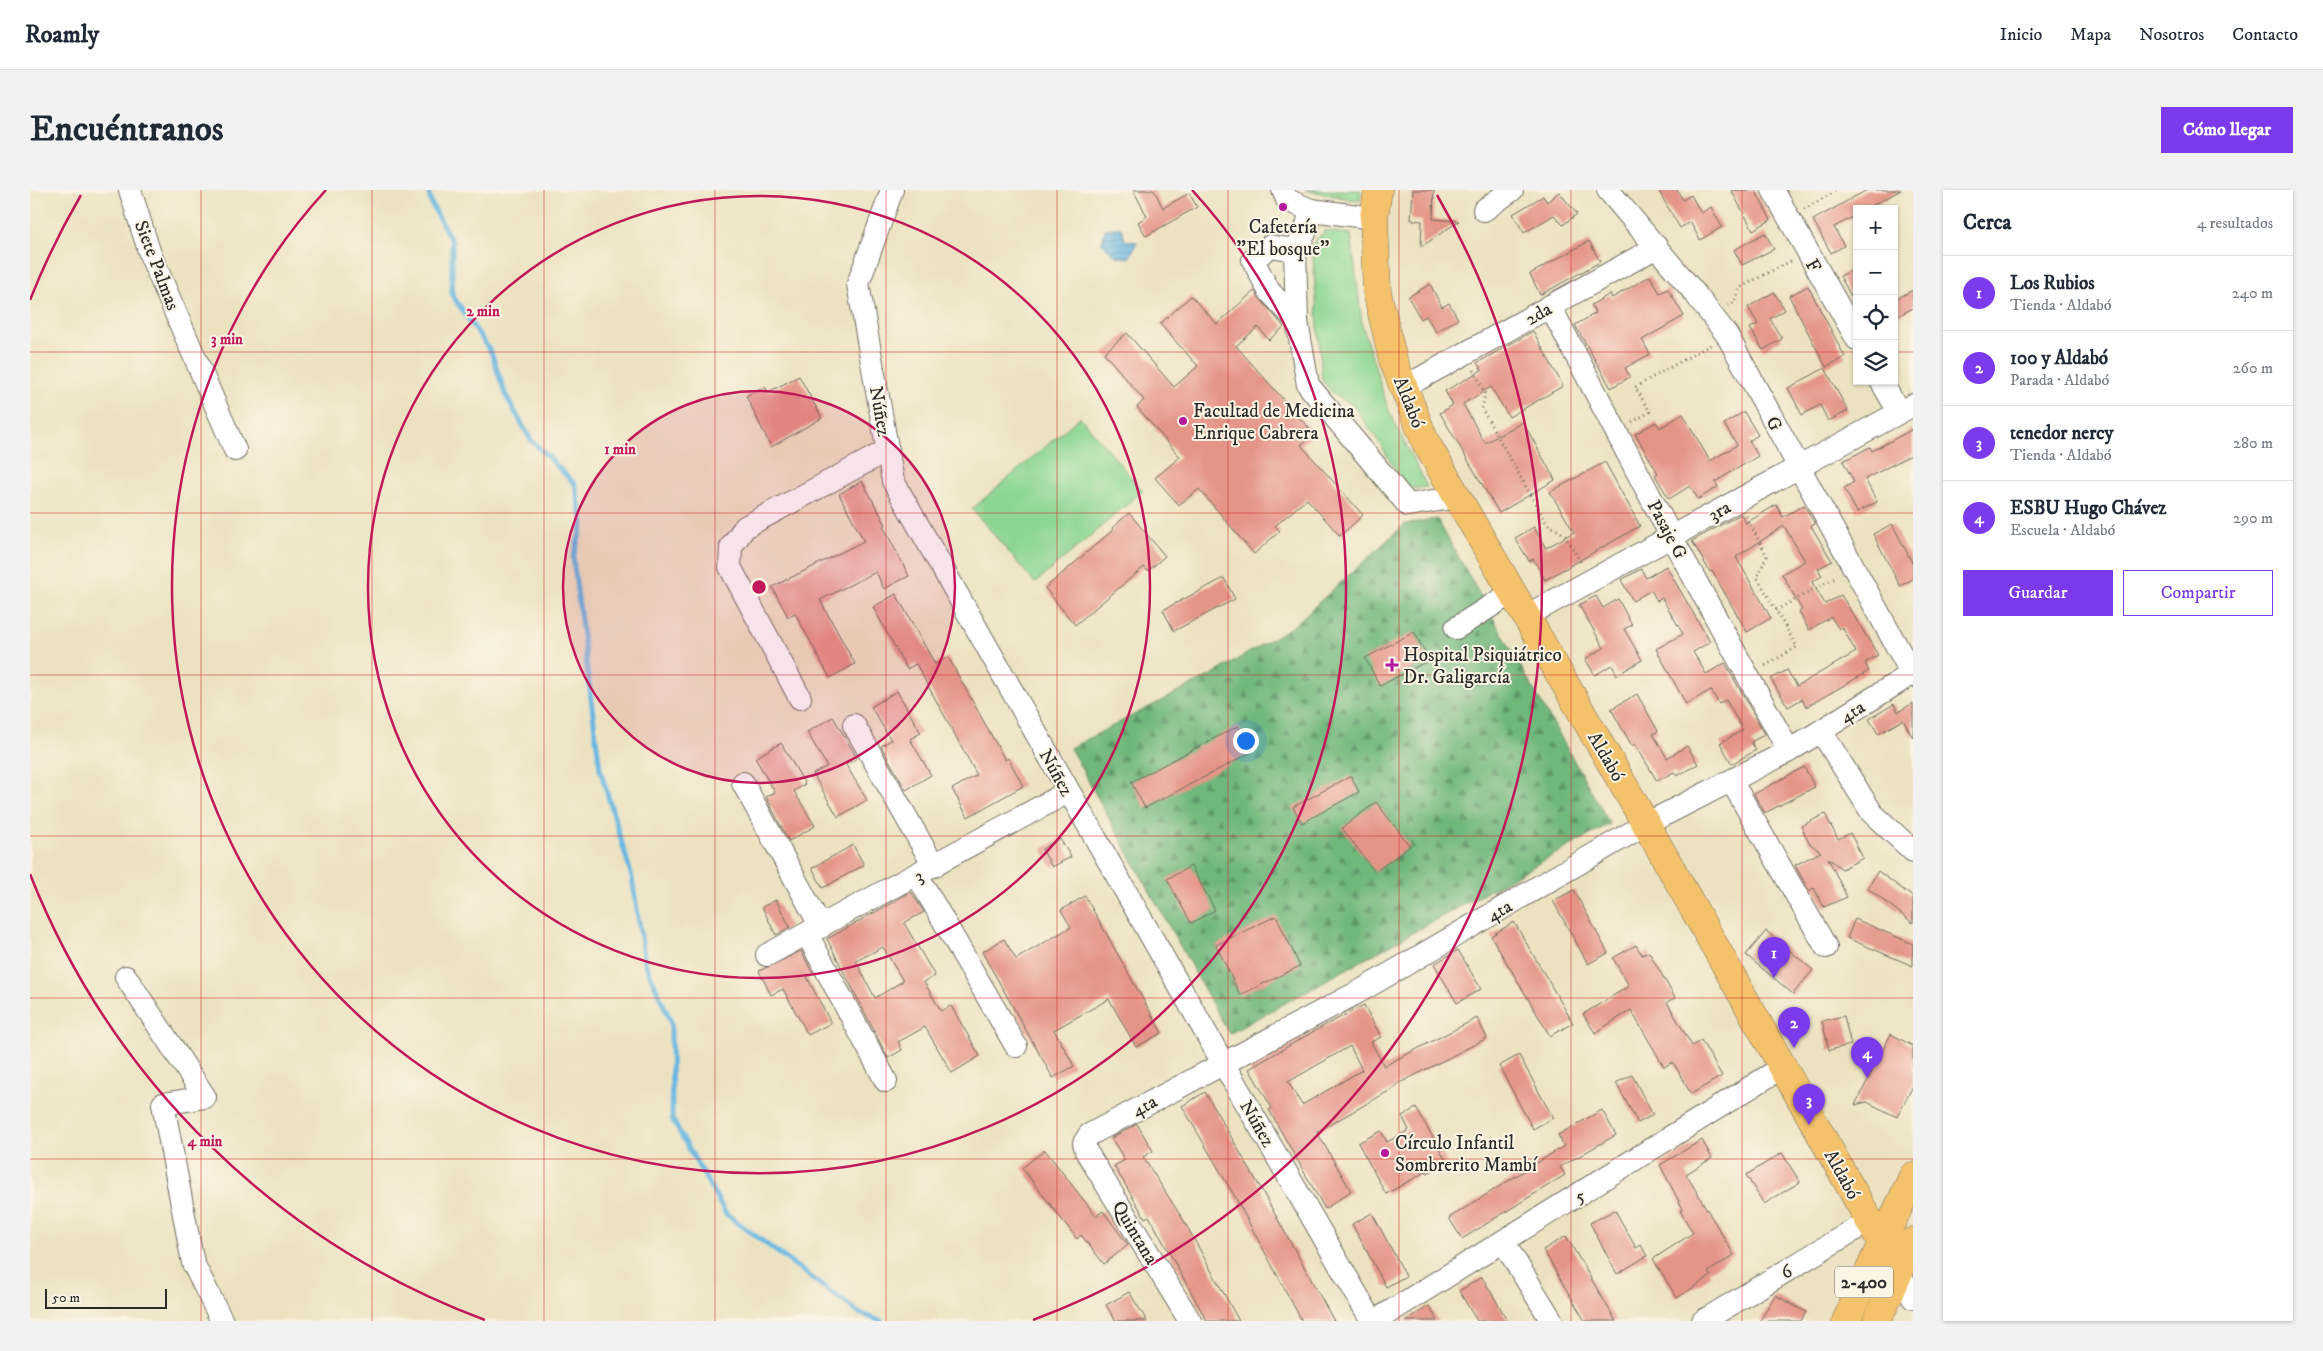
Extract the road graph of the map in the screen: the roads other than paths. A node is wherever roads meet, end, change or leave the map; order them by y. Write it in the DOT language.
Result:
graph roads {
  1 [pos="130,190"];
  2 [pos="892,190"];
  3 [pos="1283,190"];
  4 [pos="1378,190"];
  5 [pos="1512,190"];
  6 [pos="1608,190"];
  7 [pos="1773,190"];
  8 [pos="1311,210"];
  9 [pos="1484,210"];
  10 [pos="1374,218"];
  11 [pos="1657,248"];
  12 [pos="1295,250"];
  13 [pos="1550,306"];
  14 [pos="1297,321"];
  15 [pos="1853,332"];
  16 [pos="1410,383"];
  17 [pos="1885,385"];
  18 [pos="1906,409"];
  19 [pos="235,450"];
  20 [pos="888,450"];
  21 [pos="1798,467"];
  22 [pos="1458,497"];
  23 [pos="1671,536"];
  24 [pos="1512,592"];
  25 [pos="1526,616"];
  26 [pos="1456,628"];
  27 [pos="1913,674"];
  28 [pos="800,698"];
  29 [pos="854,725"];
  30 [pos="1821,731"];
  31 [pos="1789,751"];
  32 [pos="1732,782"];
  33 [pos="743,784"];
  34 [pos="1068,792"];
  35 [pos="1646,824"];
  36 [pos="1913,851"];
  37 [pos="926,871"];
  38 [pos="814,930"];
  39 [pos="1826,948"];
  40 [pos="767,955"];
  41 [pos="126,977"];
  42 [pos="1016,1046"];
  43 [pos="1223,1064"];
  44 [pos="1783,1067"];
  45 [pos="886,1081"];
  46 [pos="1084,1143"];
  47 [pos="1913,1176"];
  48 [pos="1875,1232"];
  49 [pos="1913,1241"];
  50 [pos="1504,1243"];
  51 [pos="1899,1274"];
  52 [pos="1913,1298"];
  53 [pos="222,1321"];
  54 [pos="1190,1321"];
  55 [pos="1374,1321"];
  56 [pos="1552,1321"];
  57 [pos="1703,1321"];
  58 [pos="1846,1321"];
  59 [pos="1877,1321"];
  1 -- 19 [label="street, Siete Palmas"];
  2 -- 20 [label="street, Núñez"];
  3 -- 8 [label="street"];
  4 -- 10 [label="main road, Aldabó"];
  5 -- 9 [label="street"];
  6 -- 11 [label="street, G"];
  7 -- 15 [label="street, F"];
  8 -- 10 [label="street"];
  8 -- 12 [label="street"];
  10 -- 16 [label="main road, Aldabó"];
  11 -- 13 [label="street, 2da"];
  11 -- 21 [label="street, G"];
  12 -- 14 [label="street"];
  12 -- 14 [label="street"];
  13 -- 16 [label="street, 2da"];
  13 -- 23 [label="street, Pasaje G"];
  14 -- 22 [label="street"];
  16 -- 22 [label="main road, Aldabó"];
  17 -- 18 [label="street"];
  18 -- 21 [label="street, 3ra"];
  20 -- 28 [label="street"];
  20 -- 34 [label="street, Núñez"];
  21 -- 23 [label="street, 3ra"];
  21 -- 27 [label="street, G"];
  22 -- 24 [label="main road, Aldabó"];
  23 -- 25 [label="street, 3ra"];
  23 -- 31 [label="street, Pasaje G"];
  24 -- 25 [label="main road, Aldabó"];
  24 -- 26 [label="street"];
  25 -- 35 [label="main road, Aldabó"];
  27 -- 30 [label="street, 4ta"];
  29 -- 37 [label="street"];
  30 -- 31 [label="street, 4ta"];
  30 -- 36 [label="street"];
  31 -- 32 [label="street, 4ta"];
  32 -- 35 [label="street, 4ta"];
  32 -- 39 [label="street"];
  33 -- 38 [label="street"];
  34 -- 37 [label="street, 3"];
  34 -- 43 [label="street, Núñez"];
  35 -- 43 [label="street, 4ta"];
  35 -- 44 [label="main road, Aldabó"];
  37 -- 38 [label="street, 3"];
  37 -- 42 [label="street"];
  38 -- 40 [label="street, 3"];
  38 -- 45 [label="street"];
  41 -- 53 [label="street"];
  43 -- 46 [label="street, 4ta"];
  43 -- 55 [label="street, Núñez"];
  44 -- 48 [label="main road, Aldabó"];
  44 -- 50 [label="street, 5"];
  46 -- 54 [label="street, Quintana"];
  47 -- 48 [label="main road, 2-400"];
  48 -- 51 [label="main road, Aldabó"];
  48 -- 57 [label="street, 6"];
  48 -- 58 [label="main road, 2-400"];
  49 -- 51 [label="main road, 2-400"];
  50 -- 55 [label="street, 5"];
  50 -- 56 [label="street"];
  51 -- 52 [label="street, Aldabó"];
  51 -- 59 [label="main road, 2-400"];
}
